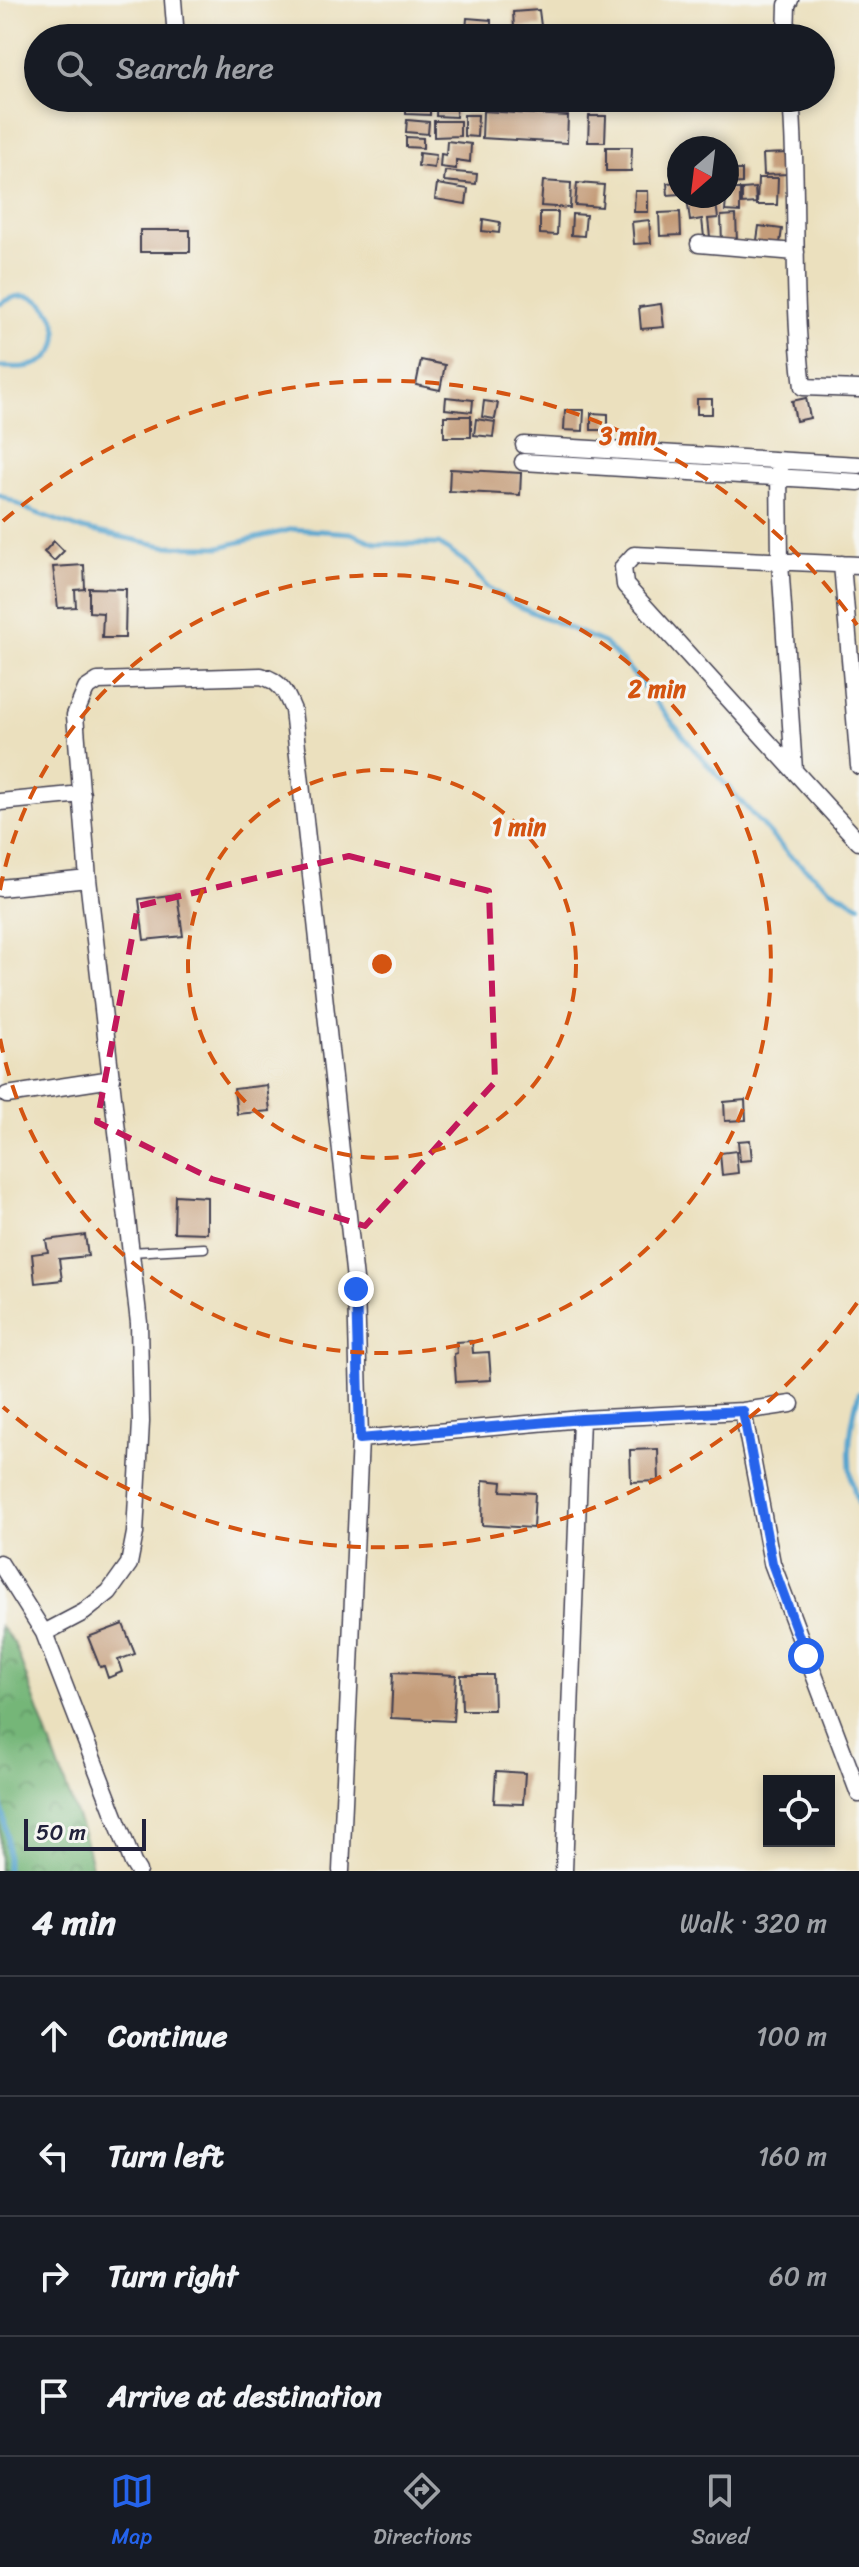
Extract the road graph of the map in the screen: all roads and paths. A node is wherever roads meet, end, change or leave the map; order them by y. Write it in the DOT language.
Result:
graph roads {
  1 [pos="173,0"];
  2 [pos="790,0"];
  3 [pos="175,24"];
  4 [pos="787,24"];
  5 [pos="792,112"];
  6 [pos="699,244"];
  7 [pos="796,252"];
  8 [pos="859,389"];
  9 [pos="523,454"];
  10 [pos="859,465"];
  11 [pos="779,469"];
  12 [pos="859,482"];
  13 [pos="780,562"];
  14 [pos="850,565"];
  15 [pos="859,766"];
  16 [pos="794,770"];
  17 [pos="82,794"];
  18 [pos="0,802"];
  19 [pos="859,842"];
  20 [pos="88,879"];
  21 [pos="0,888"];
  22 [pos="112,1079"];
  23 [pos="7,1095"];
  24 [pos="204,1248"];
  25 [pos="130,1252"];
  26 [pos="791,1404"];
  27 [pos="743,1411"];
  28 [pos="581,1419"];
  29 [pos="360,1439"];
  30 [pos="0,1563"];
  31 [pos="44,1633"];
  32 [pos="859,1794"];
  33 [pos="138,1871"];
  34 [pos="341,1871"];
  35 [pos="564,1871"];
  1 -- 3 [label="street"];
  2 -- 4 [label="street"];
  5 -- 7 [label="street"];
  6 -- 7 [label="street"];
  7 -- 8 [label="street"];
  9 -- 11 [label="street"];
  10 -- 11 [label="street"];
  11 -- 12 [label="street"];
  11 -- 13 [label="street"];
  13 -- 14 [label="street"];
  13 -- 16 [label="street"];
  13 -- 16 [label="street"];
  14 -- 15 [label="street"];
  16 -- 19 [label="street"];
  17 -- 18 [label="street"];
  17 -- 20 [label="street"];
  17 -- 29 [label="street"];
  20 -- 21 [label="street"];
  20 -- 22 [label="street"];
  22 -- 23 [label="street"];
  22 -- 25 [label="street"];
  24 -- 25 [label="lane"];
  25 -- 31 [label="street"];
  26 -- 27 [label="street"];
  27 -- 28 [label="street"];
  27 -- 32 [label="street"];
  28 -- 29 [label="street"];
  28 -- 35 [label="street"];
  29 -- 34 [label="street"];
  30 -- 31 [label="street"];
  31 -- 33 [label="street"];
}
